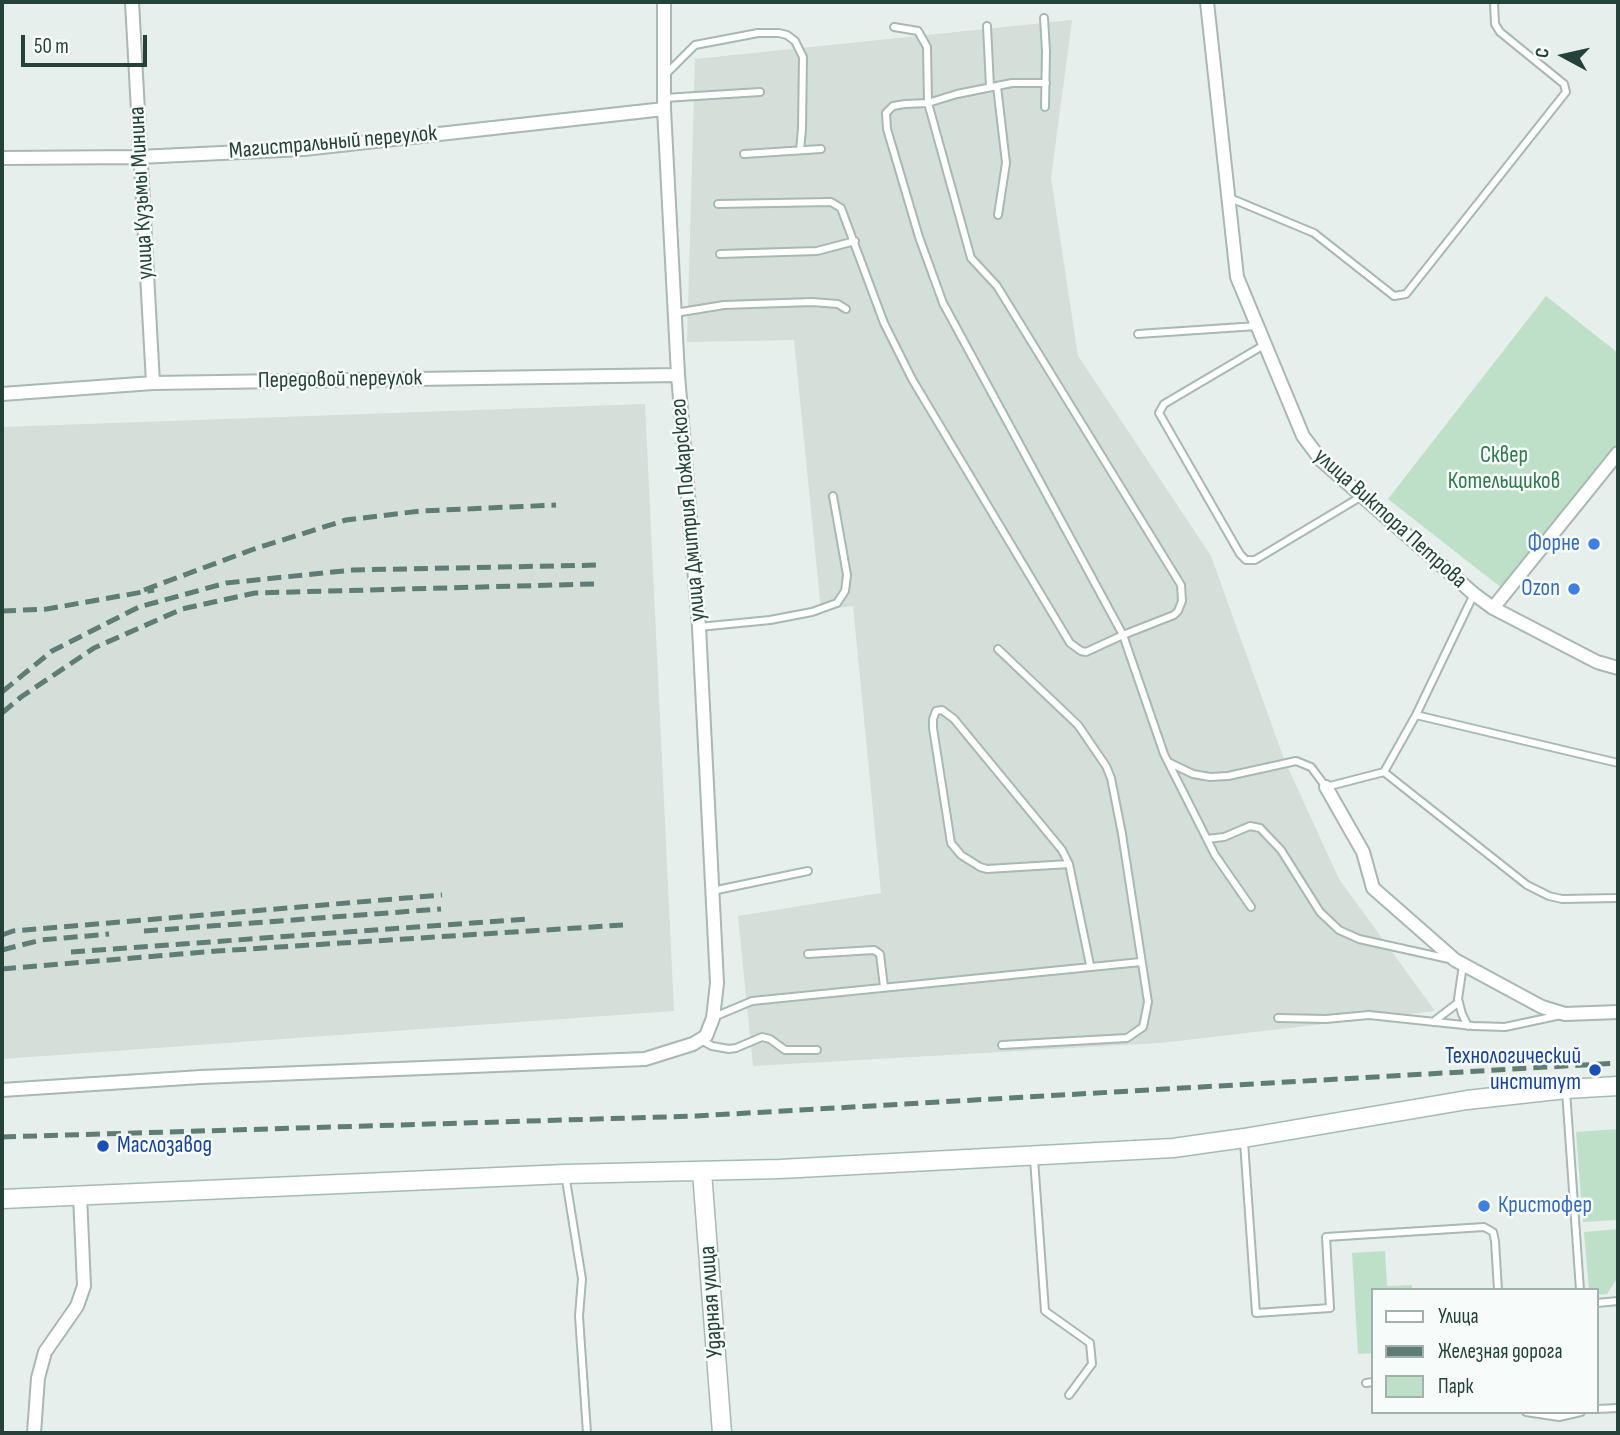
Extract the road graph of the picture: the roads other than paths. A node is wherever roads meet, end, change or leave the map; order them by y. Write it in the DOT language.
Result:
graph roads {
  1 [pos="132,2"];
  2 [pos="664,2"];
  3 [pos="1207,2"];
  4 [pos="1494,2"];
  5 [pos="1044,18"];
  6 [pos="987,26"];
  7 [pos="894,27"];
  8 [pos="664,77"];
  9 [pos="1046,83"];
  10 [pos="994,86"];
  11 [pos="760,92"];
  12 [pos="928,103"];
  13 [pos="664,104"];
  14 [pos="1045,107"];
  15 [pos="821,149"];
  16 [pos="800,150"];
  17 [pos="744,154"];
  18 [pos="139,157"];
  19 [pos="2,158"];
  20 [pos="1228,197"];
  21 [pos="718,204"];
  22 [pos="998,215"];
  23 [pos="855,241"];
  24 [pos="720,254"];
  25 [pos="845,309"];
  26 [pos="674,313"];
  27 [pos="1256,326"];
  28 [pos="1138,334"];
  29 [pos="1264,345"];
  30 [pos="678,375"];
  31 [pos="153,383"];
  32 [pos="2,394"];
  33 [pos="1618,453"];
  34 [pos="833,496"];
  35 [pos="1363,496"];
  36 [pos="1474,594"];
  37 [pos="1493,608"];
  38 [pos="699,627"];
  39 [pos="1123,635"];
  40 [pos="998,649"];
  41 [pos="1618,668"];
  42 [pos="1416,715"];
  43 [pos="1168,762"];
  44 [pos="1618,763"];
  45 [pos="1384,772"];
  46 [pos="1326,787"];
  47 [pos="1207,839"];
  48 [pos="1069,864"];
  49 [pos="808,871"];
  50 [pos="712,891"];
  51 [pos="1618,898"];
  52 [pos="1251,907"];
  53 [pos="808,954"];
  54 [pos="1141,962"];
  55 [pos="1459,963"];
  56 [pos="1090,965"];
  57 [pos="884,987"];
  58 [pos="1459,1002"];
  59 [pos="1618,1012"];
  60 [pos="1565,1014"];
  61 [pos="713,1018"];
  62 [pos="1278,1018"];
  63 [pos="1433,1022"];
  64 [pos="1468,1026"];
  65 [pos="701,1040"];
  66 [pos="1002,1045"];
  67 [pos="817,1051"];
  68 [pos="1618,1086"];
  69 [pos="1566,1089"];
  70 [pos="2,1090"];
  71 [pos="1244,1138"];
  72 [pos="1034,1157"];
  73 [pos="702,1172"];
  74 [pos="565,1174"];
  75 [pos="80,1195"];
  76 [pos="2,1199"];
  77 [pos="1499,1288"];
  78 [pos="1580,1288"];
  79 [pos="1618,1301"];
  80 [pos="1599,1303"];
  81 [pos="1069,1395"];
  82 [pos="1618,1408"];
  83 [pos="1599,1409"];
  84 [pos="1539,1414"];
  85 [pos="1572,1414"];
  86 [pos="34,1433"];
  87 [pos="587,1433"];
  88 [pos="722,1433"];
  1 -- 18 [label="street, улица Кузьмы Минина"];
  2 -- 8 [label="street, улица Дмитрия Пожарского"];
  3 -- 20 [label="street, улица Виктора Петрова"];
  4 -- 20 [label="lane"];
  5 -- 9 [label="lane"];
  6 -- 10 [label="lane"];
  7 -- 12 [label="lane"];
  8 -- 13 [label="street, улица Дмитрия Пожарского"];
  8 -- 16 [label="lane"];
  9 -- 10 [label="lane"];
  9 -- 14 [label="lane"];
  10 -- 12 [label="lane"];
  10 -- 22 [label="lane"];
  11 -- 13 [label="lane"];
  12 -- 39 [label="lane"];
  12 -- 39 [label="lane"];
  13 -- 18 [label="street, Магистральный переулок"];
  13 -- 26 [label="street, улица Дмитрия Пожарского"];
  15 -- 16 [label="lane"];
  16 -- 17 [label="lane"];
  18 -- 19 [label="street, Магистральный переулок"];
  18 -- 31 [label="street, улица Кузьмы Минина"];
  20 -- 27 [label="street, улица Виктора Петрова"];
  21 -- 23 [label="lane"];
  23 -- 24 [label="lane"];
  23 -- 39 [label="lane"];
  25 -- 26 [label="lane"];
  26 -- 30 [label="street, улица Дмитрия Пожарского"];
  27 -- 28 [label="lane"];
  27 -- 29 [label="street, улица Виктора Петрова"];
  29 -- 35 [label="street, улица Виктора Петрова"];
  29 -- 35 [label="lane"];
  30 -- 31 [label="street, Передовой переулок"];
  30 -- 38 [label="street, улица Дмитрия Пожарского"];
  31 -- 32 [label="street, Передовой переулок"];
  33 -- 37 [label="street"];
  34 -- 38 [label="lane"];
  35 -- 36 [label="street, улица Виктора Петрова"];
  36 -- 37 [label="street, улица Виктора Петрова"];
  36 -- 42 [label="lane"];
  37 -- 41 [label="street, улица Виктора Петрова"];
  38 -- 50 [label="street, улица Дмитрия Пожарского"];
  39 -- 43 [label="lane"];
  40 -- 54 [label="lane"];
  42 -- 44 [label="lane"];
  42 -- 45 [label="lane"];
  43 -- 46 [label="lane"];
  43 -- 47 [label="lane"];
  45 -- 46 [label="lane"];
  45 -- 51 [label="lane"];
  46 -- 55 [label="street"];
  47 -- 52 [label="lane"];
  47 -- 55 [label="lane"];
  48 -- 48 [label="lane"];
  48 -- 56 [label="lane"];
  49 -- 50 [label="lane"];
  50 -- 61 [label="street, улица Дмитрия Пожарского"];
  53 -- 57 [label="lane"];
  54 -- 56 [label="lane"];
  54 -- 66 [label="lane"];
  55 -- 58 [label="lane"];
  55 -- 60 [label="street"];
  56 -- 57 [label="lane"];
  57 -- 61 [label="lane"];
  58 -- 63 [label="lane"];
  58 -- 64 [label="lane"];
  59 -- 60 [label="street"];
  60 -- 64 [label="lane"];
  61 -- 65 [label="street"];
  62 -- 63 [label="lane"];
  63 -- 64 [label="lane"];
  65 -- 67 [label="lane"];
  65 -- 70 [label="street"];
  68 -- 69 [label="main road"];
  69 -- 71 [label="main road"];
  69 -- 78 [label="lane"];
  71 -- 72 [label="main road"];
  71 -- 77 [label="lane"];
  72 -- 73 [label="main road"];
  72 -- 81 [label="lane"];
  73 -- 74 [label="main road"];
  73 -- 88 [label="main road, Ударная улица"];
  74 -- 75 [label="main road"];
  74 -- 87 [label="lane"];
  75 -- 76 [label="main road"];
  75 -- 86 [label="street"];
  79 -- 80 [label="lane"];
  82 -- 83 [label="lane"];
  84 -- 85 [label="lane"];
}
